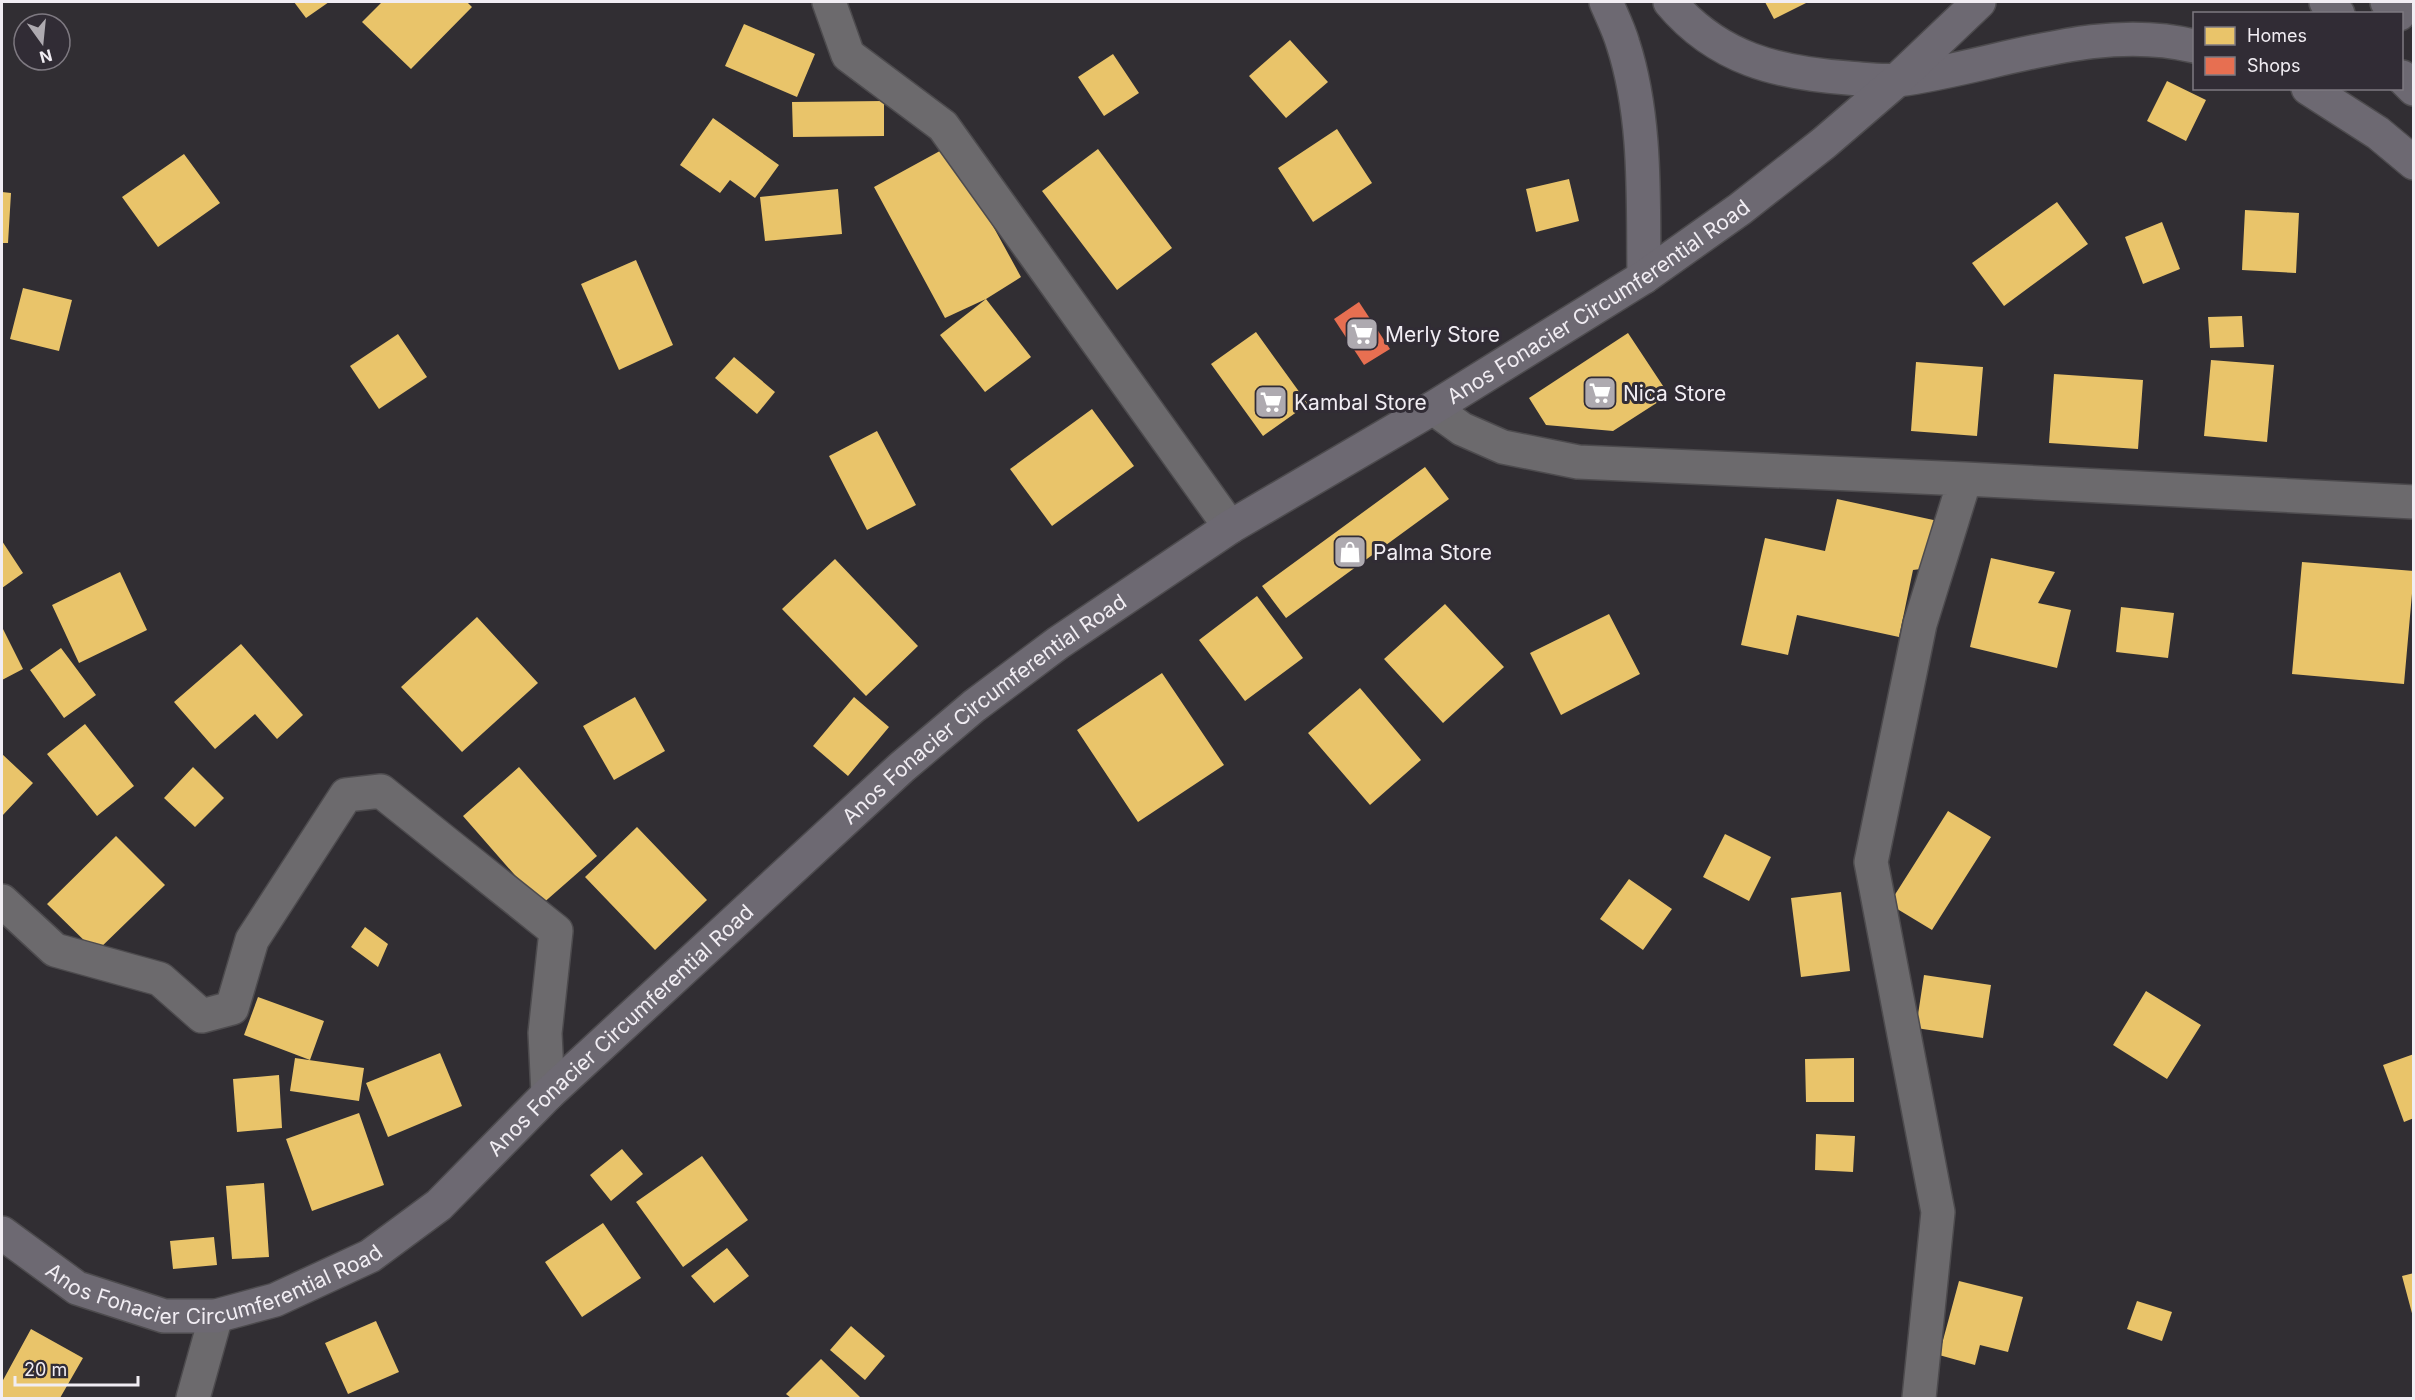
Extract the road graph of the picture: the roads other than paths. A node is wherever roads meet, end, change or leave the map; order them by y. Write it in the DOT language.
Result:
graph roads {
  1 [pos="829,2"];
  2 [pos="1606,2"];
  3 [pos="1670,2"];
  4 [pos="1979,2"];
  5 [pos="2403,18"];
  6 [pos="2414,28"];
  7 [pos="2193,46"];
  8 [pos="2403,78"];
  9 [pos="1896,81"];
  10 [pos="2414,89"];
  11 [pos="2311,90"];
  12 [pos="2413,162"];
  13 [pos="1644,277"];
  14 [pos="1433,408"];
  15 [pos="1965,479"];
  16 [pos="2414,502"];
  17 [pos="1230,527"];
  18 [pos="2,901"];
  19 [pos="548,1095"];
  20 [pos="2,1233"];
  21 [pos="216,1316"];
  22 [pos="193,1398"];
  23 [pos="1918,1398"];
  1 -- 17 [label="street"];
  2 -- 13 [label="main road"];
  3 -- 9 [label="main road"];
  4 -- 9 [label="main road, Anos Fonacier Circumferential Road"];
  5 -- 6 [label="main road"];
  7 -- 9 [label="main road"];
  8 -- 10 [label="main road"];
  9 -- 13 [label="main road, Anos Fonacier Circumferential Road"];
  11 -- 12 [label="main road"];
  13 -- 14 [label="main road, Anos Fonacier Circumferential Road"];
  14 -- 15 [label="street"];
  14 -- 17 [label="main road, Anos Fonacier Circumferential Road"];
  15 -- 16 [label="street"];
  15 -- 23 [label="street"];
  17 -- 19 [label="main road, Anos Fonacier Circumferential Road"];
  18 -- 19 [label="street"];
  19 -- 21 [label="main road, Anos Fonacier Circumferential Road"];
  20 -- 21 [label="main road, Anos Fonacier Circumferential Road"];
  21 -- 22 [label="street"];
}
